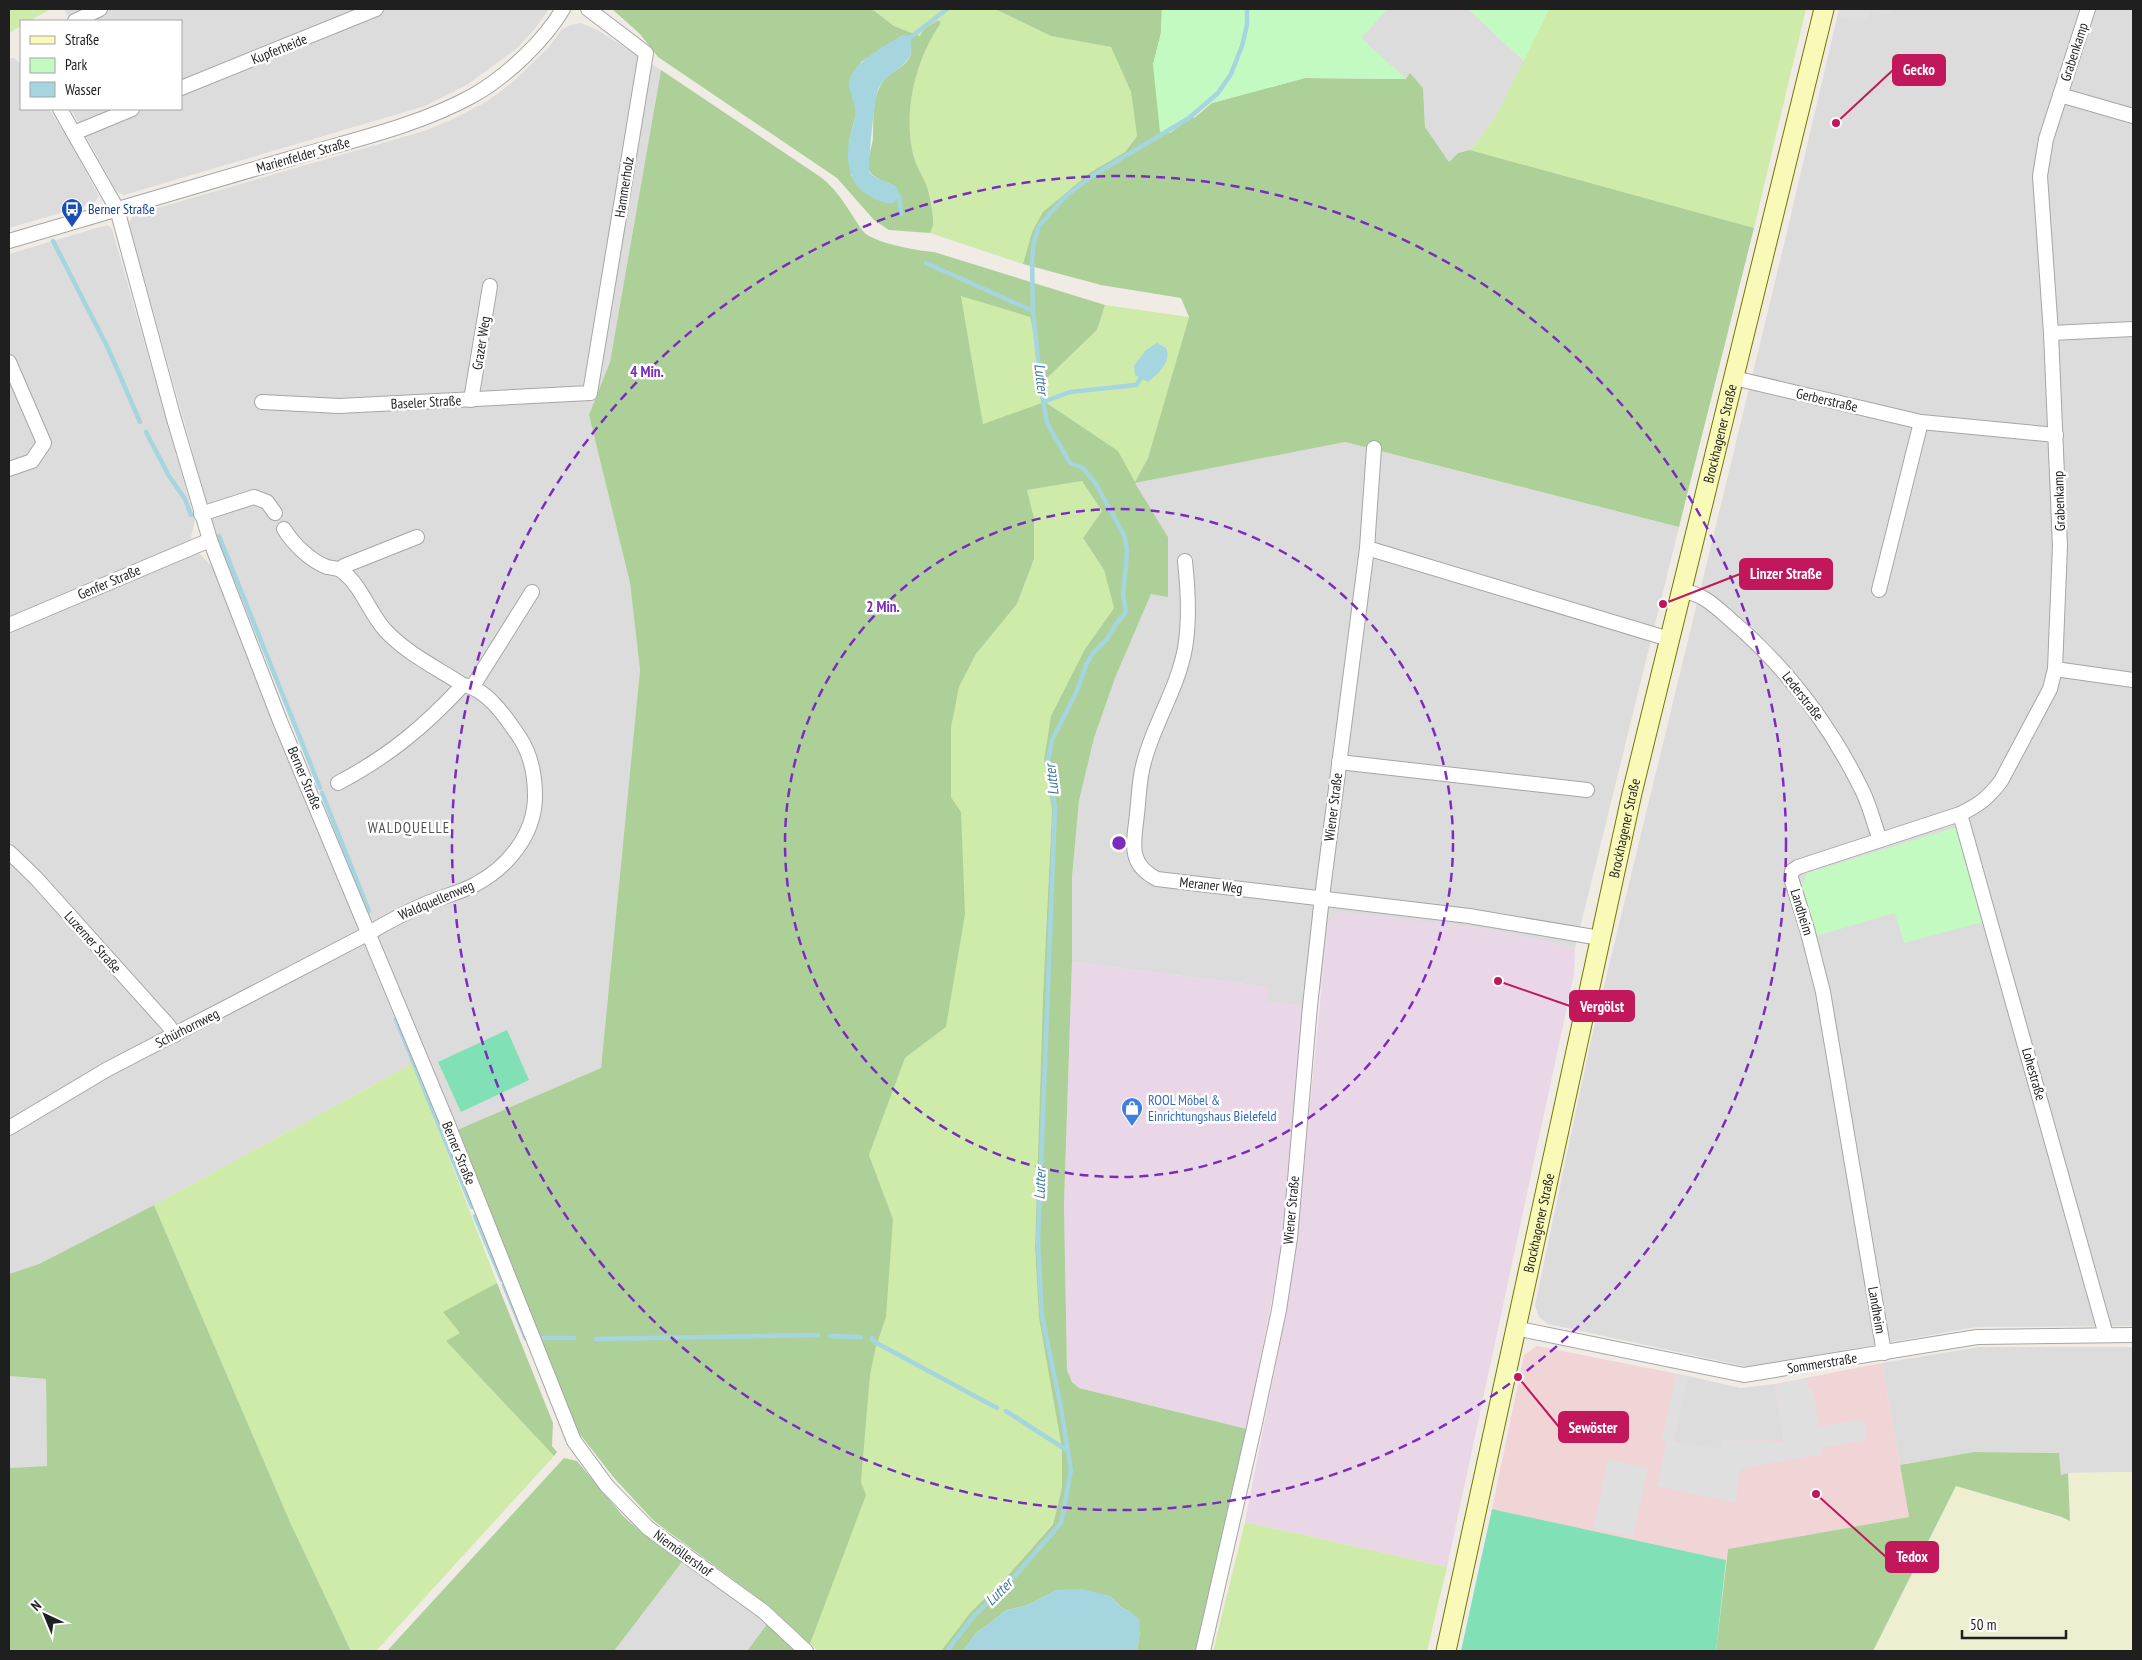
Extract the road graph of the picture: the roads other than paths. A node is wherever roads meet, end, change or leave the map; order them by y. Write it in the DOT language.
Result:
graph roads {
  1 [pos="100,9"];
  2 [pos="376,9"];
  3 [pos="563,9"];
  4 [pos="588,9"];
  5 [pos="1824,9"];
  6 [pos="2088,9"];
  7 [pos="77,20"];
  8 [pos="182,88"];
  9 [pos="2060,96"];
  10 [pos="61,110"];
  11 [pos="129,110"];
  12 [pos="2133,116"];
  13 [pos="74,132"];
  14 [pos="117,209"];
  15 [pos="9,241"];
  16 [pos="490,286"];
  17 [pos="2133,329"];
  18 [pos="2052,333"];
  19 [pos="9,362"];
  20 [pos="1734,378"];
  21 [pos="590,392"];
  22 [pos="471,400"];
  23 [pos="262,402"];
  24 [pos="1921,422"];
  25 [pos="2056,436"];
  26 [pos="1374,448"];
  27 [pos="9,469"];
  28 [pos="275,513"];
  29 [pos="201,514"];
  30 [pos="284,529"];
  31 [pos="417,537"];
  32 [pos="210,540"];
  33 [pos="1367,548"];
  34 [pos="1185,561"];
  35 [pos="341,570"];
  36 [pos="1879,590"];
  37 [pos="1681,591"];
  38 [pos="532,592"];
  39 [pos="9,625"];
  40 [pos="1669,639"];
  41 [pos="2056,669"];
  42 [pos="2133,680"];
  43 [pos="468,686"];
  44 [pos="1339,762"];
  45 [pos="338,783"];
  46 [pos="1587,790"];
  47 [pos="1960,814"];
  48 [pos="1880,840"];
  49 [pos="9,852"];
  50 [pos="1322,897"];
  51 [pos="369,934"];
  52 [pos="1600,938"];
  53 [pos="174,1035"];
  54 [pos="9,1128"];
  55 [pos="1515,1328"];
  56 [pos="2106,1335"];
  57 [pos="2133,1335"];
  58 [pos="1884,1353"];
  59 [pos="574,1441"];
  60 [pos="806,1651"];
  61 [pos="1203,1651"];
  62 [pos="1446,1651"];
  1 -- 7 [label="street"];
  2 -- 8 [label="street, Kupferheide"];
  3 -- 14 [label="street, Marienfelder Straße"];
  4 -- 21 [label="street, Hammerholz"];
  5 -- 20 [label="main road, Brockhagener Straße"];
  6 -- 9 [label="street, Grabenkamp"];
  9 -- 12 [label="street, Grabenkamp"];
  9 -- 18 [label="street, Grabenkamp"];
  10 -- 13 [label="street, Berner Straße"];
  11 -- 13 [label="street"];
  13 -- 14 [label="street, Berner Straße"];
  14 -- 15 [label="street, Marienfelder Straße"];
  14 -- 29 [label="street, Berner Straße"];
  16 -- 22 [label="street, Grazer Weg"];
  17 -- 18 [label="street"];
  18 -- 25 [label="street, Grabenkamp"];
  19 -- 27 [label="street"];
  20 -- 24 [label="street, Gerberstraße"];
  20 -- 37 [label="main road, Brockhagener Straße"];
  21 -- 22 [label="street, Baseler Straße"];
  22 -- 23 [label="street, Baseler Straße"];
  24 -- 25 [label="street, Gerberstraße"];
  24 -- 36 [label="street"];
  25 -- 41 [label="street, Grabenkamp"];
  26 -- 33 [label="street, Wiener Straße"];
  28 -- 29 [label="street"];
  29 -- 32 [label="street, Berner Straße"];
  30 -- 35 [label="street, Waldquellenweg"];
  31 -- 35 [label="street"];
  32 -- 39 [label="street, Genfer Straße"];
  32 -- 51 [label="street, Berner Straße"];
  33 -- 40 [label="street"];
  33 -- 44 [label="street, Wiener Straße"];
  34 -- 50 [label="street, Meraner Weg"];
  35 -- 43 [label="street, Waldquellenweg"];
  37 -- 40 [label="main road, Brockhagener Straße"];
  37 -- 48 [label="street, Lederstraße"];
  38 -- 43 [label="street"];
  40 -- 52 [label="main road, Brockhagener Straße"];
  41 -- 42 [label="street"];
  41 -- 47 [label="street, Landheim"];
  43 -- 45 [label="street"];
  43 -- 51 [label="street, Waldquellenweg"];
  44 -- 46 [label="street, Wiener Straße"];
  44 -- 50 [label="street, Wiener Straße"];
  47 -- 48 [label="street, Landheim"];
  47 -- 56 [label="street, Lohestraße"];
  48 -- 58 [label="street, Landheim"];
  49 -- 53 [label="street, Luzerner Straße"];
  50 -- 52 [label="street, Meraner Weg"];
  50 -- 61 [label="street, Wiener Straße"];
  51 -- 53 [label="street, Schürhornweg"];
  51 -- 59 [label="street, Berner Straße"];
  52 -- 55 [label="main road, Brockhagener Straße"];
  53 -- 54 [label="street, Schürhornweg"];
  55 -- 58 [label="street, Sommerstraße"];
  55 -- 62 [label="main road, Brockhagener Straße"];
  56 -- 57 [label="street, Sommerstraße"];
  56 -- 58 [label="street, Sommerstraße"];
  59 -- 60 [label="street, Niemöllershof"];
}
